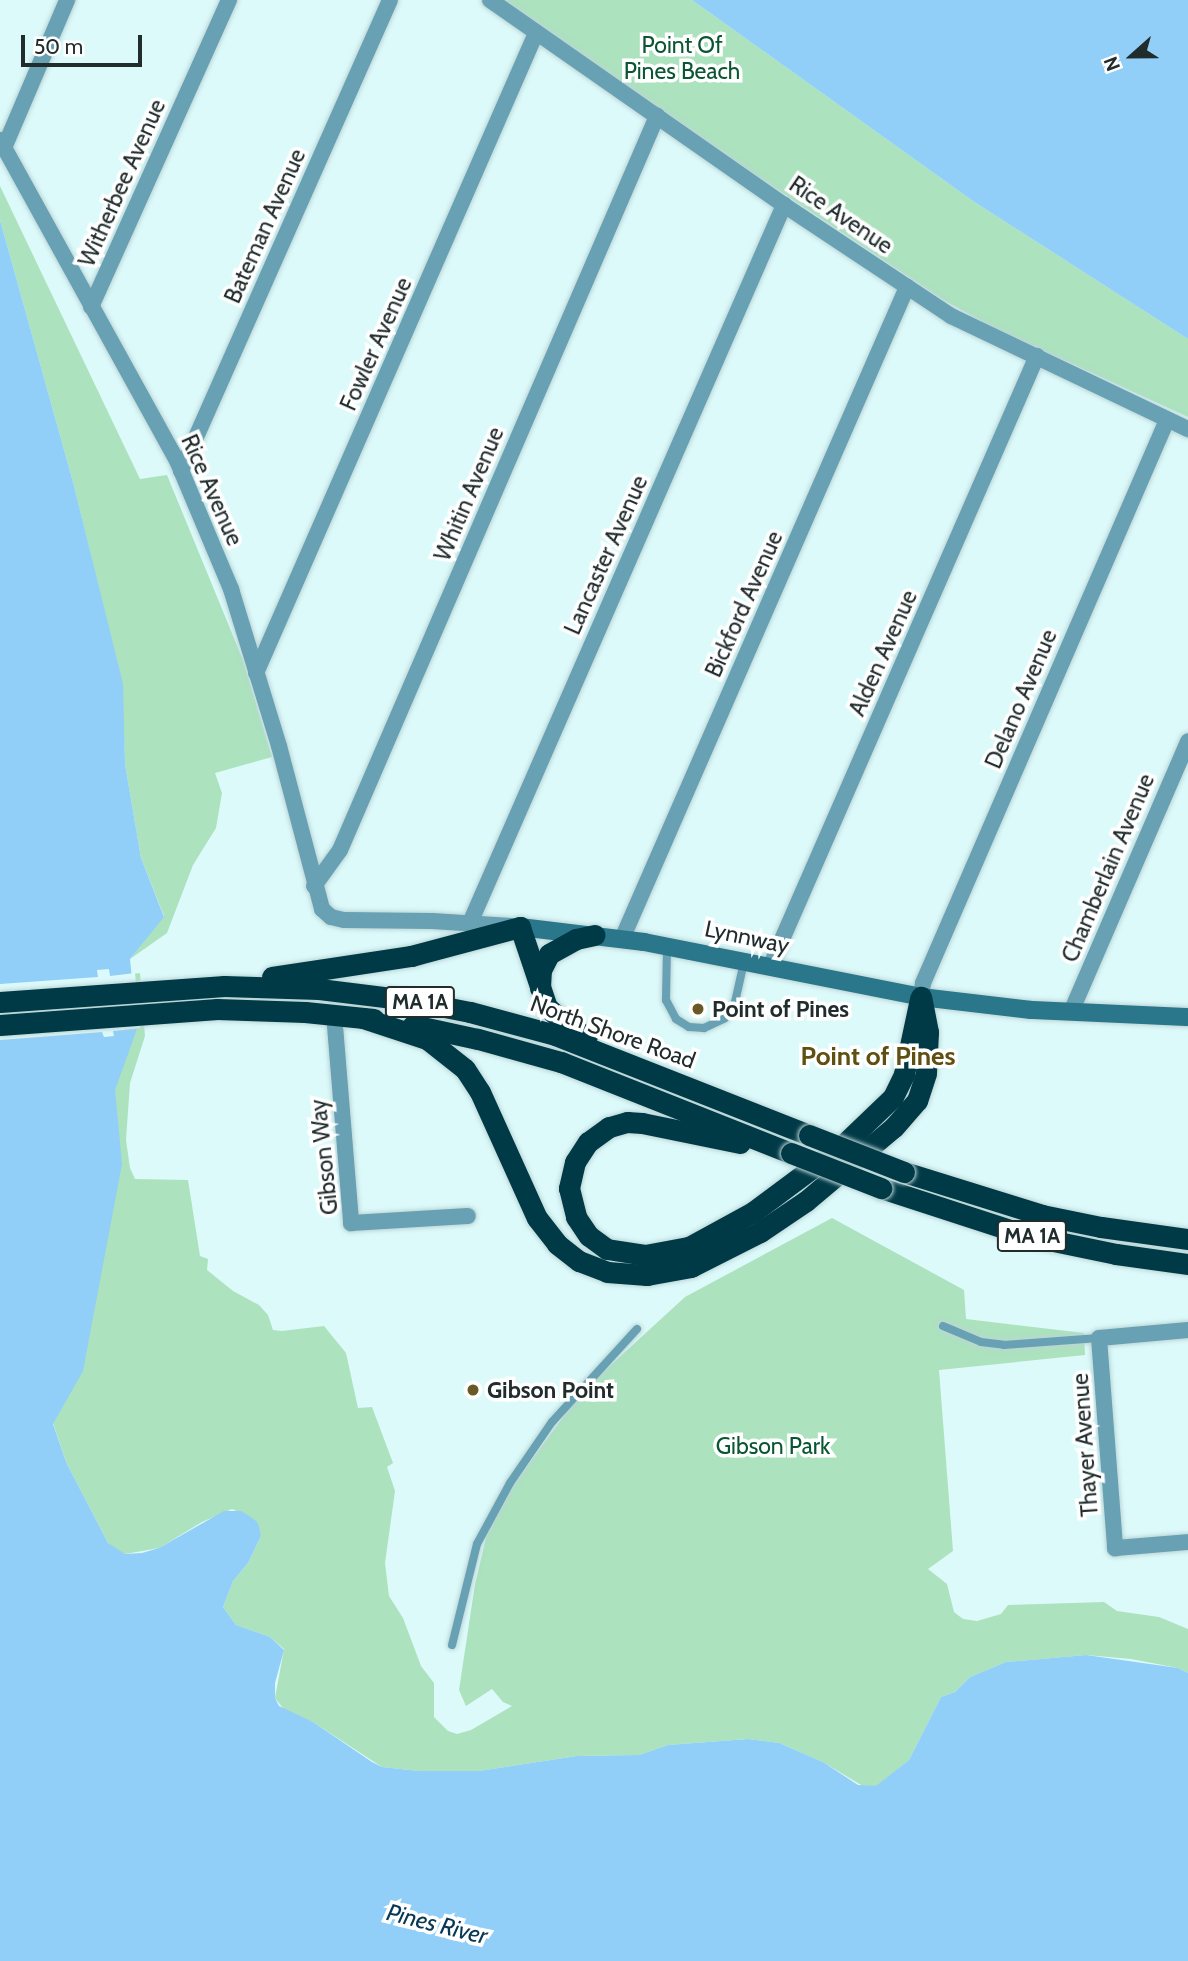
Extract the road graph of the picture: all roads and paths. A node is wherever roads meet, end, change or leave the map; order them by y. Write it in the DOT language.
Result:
graph roads {
  1 [pos="67,0"];
  2 [pos="229,0"];
  3 [pos="390,0"];
  4 [pos="490,0"];
  5 [pos="536,33"];
  6 [pos="657,116"];
  7 [pos="2,144"];
  8 [pos="784,205"];
  9 [pos="907,287"];
  10 [pos="91,307"];
  11 [pos="1037,356"];
  12 [pos="1167,420"];
  13 [pos="1188,429"];
  14 [pos="181,471"];
  15 [pos="257,673"];
  16 [pos="1188,741"];
  17 [pos="314,886"];
  18 [pos="470,923"];
  19 [pos="520,927"];
  20 [pos="595,935"];
  21 [pos="622,939"];
  22 [pos="667,946"];
  23 [pos="744,962"];
  24 [pos="770,967"];
  25 [pos="191,987"];
  26 [pos="540,994"];
  27 [pos="921,998"];
  28 [pos="0,1002"];
  29 [pos="1071,1012"];
  30 [pos="334,1014"];
  31 [pos="363,1017"];
  32 [pos="1188,1017"];
  33 [pos="0,1025"];
  34 [pos="640,1067"];
  35 [pos="792,1153"];
  36 [pos="468,1216"];
  37 [pos="1188,1240"];
  38 [pos="1188,1264"];
  39 [pos="943,1326"];
  40 [pos="637,1329"];
  41 [pos="1188,1331"];
  42 [pos="1099,1338"];
  43 [pos="1188,1542"];
  44 [pos="452,1645"];
  1 -- 7 [label="street"];
  2 -- 10 [label="street, Witherbee Avenue"];
  3 -- 14 [label="street, Bateman Avenue"];
  4 -- 5 [label="street, Rice Avenue"];
  5 -- 6 [label="street, Rice Avenue"];
  5 -- 15 [label="street, Fowler Avenue"];
  6 -- 8 [label="street, Rice Avenue"];
  6 -- 17 [label="street, Whitin Avenue"];
  7 -- 10 [label="street, Rice Avenue"];
  8 -- 9 [label="street, Rice Avenue"];
  8 -- 18 [label="street, Lancaster Avenue"];
  9 -- 11 [label="street, Rice Avenue"];
  9 -- 21 [label="street, Bickford Avenue"];
  10 -- 14 [label="street, Rice Avenue"];
  11 -- 12 [label="street, Rice Avenue"];
  11 -- 24 [label="street, Alden Avenue"];
  12 -- 13 [label="street, Rice Avenue"];
  12 -- 27 [label="street, Delano Avenue"];
  14 -- 15 [label="street, Rice Avenue"];
  15 -- 17 [label="street, Rice Avenue"];
  16 -- 29 [label="street, Chamberlain Avenue"];
  17 -- 18 [label="street, Lynnway"];
  18 -- 19 [label="street, Lynnway"];
  19 -- 20 [label="main road, Lynnway"];
  19 -- 25 [label="highway"];
  19 -- 26 [label="highway"];
  20 -- 21 [label="main road, Lynnway"];
  20 -- 26 [label="highway"];
  21 -- 22 [label="main road, Lynnway"];
  22 -- 23 [label="main road, Lynnway"];
  22 -- 23 [label="lane"];
  23 -- 24 [label="main road, Lynnway"];
  24 -- 27 [label="main road, Lynnway"];
  25 -- 28 [label="highway, North Shore Road / MA 1A"];
  25 -- 34 [label="highway, North Shore Road / MA 1A"];
  26 -- 34 [label="highway"];
  27 -- 29 [label="main road, Lynnway"];
  27 -- 31 [label="highway"];
  27 -- 35 [label="highway"];
  29 -- 32 [label="main road, Lynnway"];
  30 -- 31 [label="highway, North Shore Road / MA 1A"];
  30 -- 33 [label="highway, North Shore Road / MA 1A"];
  30 -- 36 [label="street, Gibson Way"];
  31 -- 35 [label="highway, North Shore Road / MA 1A"];
  34 -- 37 [label="highway, North Shore Road / MA 1A, bridge"];
  35 -- 38 [label="highway, North Shore Road / MA 1A, bridge"];
  39 -- 42 [label="lane"];
  40 -- 44 [label="lane"];
  41 -- 42 [label="street"];
  42 -- 43 [label="street, Thayer Avenue"];
}
